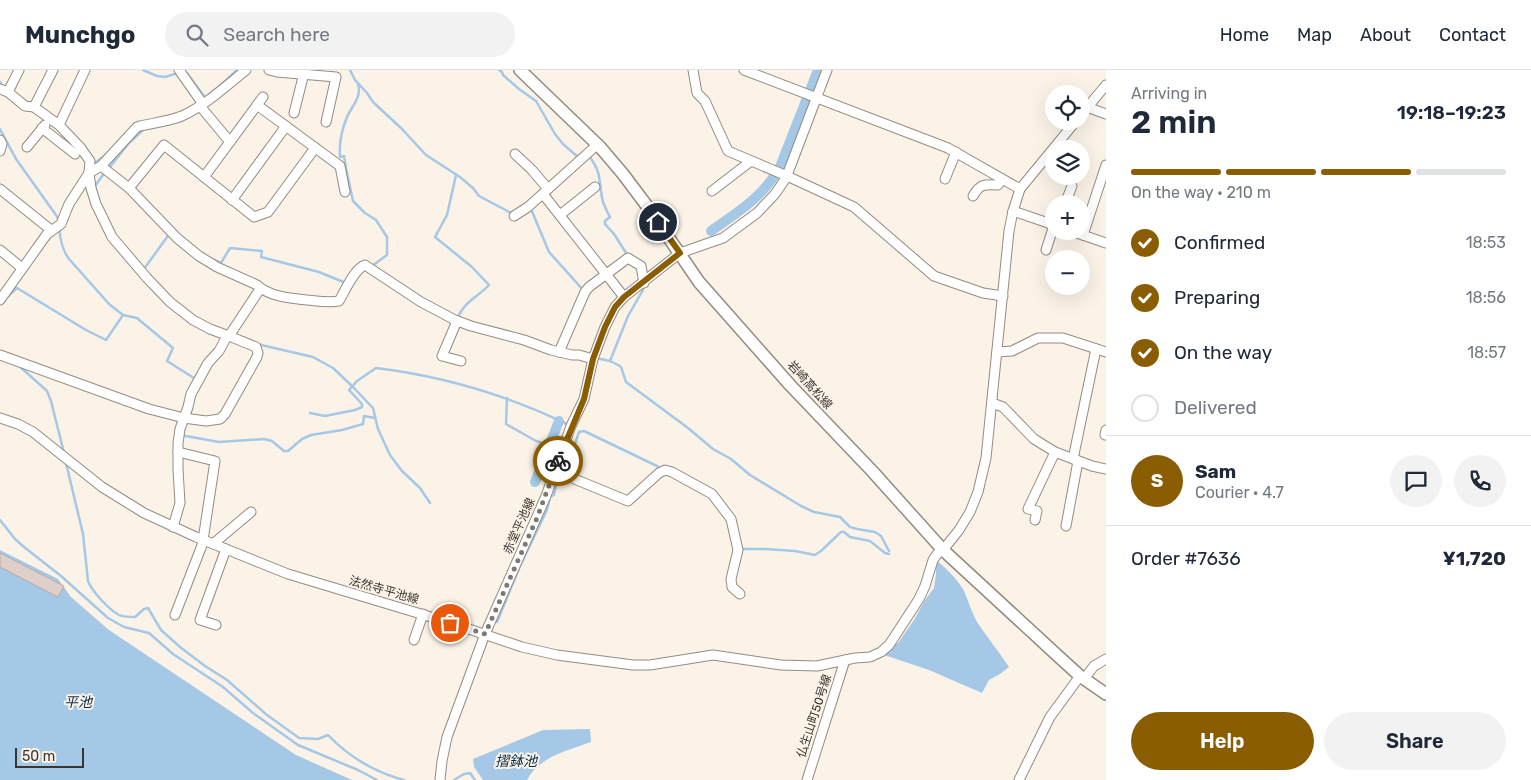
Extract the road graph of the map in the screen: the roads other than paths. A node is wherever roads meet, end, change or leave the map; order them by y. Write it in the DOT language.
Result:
graph roads {
  1 [pos="19,70"];
  2 [pos="53,70"];
  3 [pos="85,70"];
  4 [pos="179,70"];
  5 [pos="246,70"];
  6 [pos="269,70"];
  7 [pos="520,70"];
  8 [pos="693,70"];
  9 [pos="744,70"];
  10 [pos="827,70"];
  11 [pos="758,72"];
  12 [pos="304,73"];
  13 [pos="1106,85"];
  14 [pos="4,91"];
  15 [pos="811,95"];
  16 [pos="263,97"];
  17 [pos="202,105"];
  18 [pos="1090,105"];
  19 [pos="257,106"];
  20 [pos="34,107"];
  21 [pos="1090,108"];
  22 [pos="294,113"];
  23 [pos="1106,114"];
  24 [pos="50,119"];
  25 [pos="326,122"];
  26 [pos="58,126"];
  27 [pos="286,126"];
  28 [pos="42,128"];
  29 [pos="1069,130"];
  30 [pos="0,140"];
  31 [pos="230,142"];
  32 [pos="598,144"];
  33 [pos="27,147"];
  34 [pos="315,148"];
  35 [pos="0,150"];
  36 [pos="956,152"];
  37 [pos="75,154"];
  38 [pos="515,154"];
  39 [pos="751,161"];
  40 [pos="1106,164"];
  41 [pos="101,166"];
  42 [pos="89,173"];
  43 [pos="781,173"];
  44 [pos="204,177"];
  45 [pos="945,179"];
  46 [pos="1002,179"];
  47 [pos="1072,186"];
  48 [pos="595,187"];
  49 [pos="129,188"];
  50 [pos="0,189"];
  51 [pos="1020,189"];
  52 [pos="545,191"];
  53 [pos="712,191"];
  54 [pos="345,192"];
  55 [pos="1068,195"];
  56 [pos="973,196"];
  57 [pos="232,200"];
  58 [pos="1013,211"];
  59 [pos="1090,211"];
  60 [pos="560,215"];
  61 [pos="514,216"];
  62 [pos="1045,222"];
  63 [pos="51,230"];
  64 [pos="1090,238"];
  65 [pos="1049,240"];
  66 [pos="1106,243"];
  67 [pos="0,250"];
  68 [pos="1046,250"];
  69 [pos="680,253"];
  70 [pos="22,268"];
  71 [pos="606,274"];
  72 [pos="644,283"];
  73 [pos="260,288"];
  74 [pos="1003,296"];
  75 [pos="624,297"];
  76 [pos="0,300"];
  77 [pos="457,321"];
  78 [pos="229,336"];
  79 [pos="1096,349"];
  80 [pos="559,352"];
  81 [pos="997,352"];
  82 [pos="1106,352"];
  83 [pos="0,355"];
  84 [pos="593,359"];
  85 [pos="461,361"];
  86 [pos="992,403"];
  87 [pos="0,418"];
  88 [pos="184,418"];
  89 [pos="1106,430"];
  90 [pos="1106,435"];
  91 [pos="178,452"];
  92 [pos="1055,452"];
  93 [pos="198,456"];
  94 [pos="1075,460"];
  95 [pos="196,466"];
  96 [pos="1106,469"];
  97 [pos="554,471"];
  98 [pos="200,490"];
  99 [pos="210,492"];
  100 [pos="251,512"];
  101 [pos="1035,520"];
  102 [pos="1066,526"];
  103 [pos="173,527"];
  104 [pos="206,541"];
  105 [pos="226,549"];
  106 [pos="944,550"];
  107 [pos="740,594"];
  108 [pos="423,614"];
  109 [pos="175,615"];
  110 [pos="216,625"];
  111 [pos="485,634"];
  112 [pos="414,640"];
  113 [pos="1106,658"];
  114 [pos="846,660"];
  115 [pos="1082,677"];
  116 [pos="1106,694"];
  117 [pos="440,780"];
  118 [pos="807,780"];
  119 [pos="1019,780"];
  1 -- 14 [label="street"];
  2 -- 20 [label="street"];
  3 -- 26 [label="street"];
  4 -- 17 [label="street"];
  5 -- 17 [label="street"];
  6 -- 12 [label="street"];
  7 -- 32 [label="main road, 岩崎高松線"];
  8 -- 39 [label="street"];
  9 -- 11 [label="street"];
  10 -- 15 [label="street, 赤堂平池線"];
  11 -- 15 [label="street"];
  12 -- 22 [label="street"];
  12 -- 25 [label="street"];
  13 -- 18 [label="street"];
  14 -- 20 [label="street"];
  15 -- 36 [label="street"];
  15 -- 43 [label="street, 赤堂平池線"];
  16 -- 19 [label="street"];
  17 -- 31 [label="street"];
  17 -- 41 [label="street"];
  19 -- 27 [label="street"];
  19 -- 31 [label="street"];
  20 -- 24 [label="street"];
  21 -- 23 [label="street"];
  24 -- 26 [label="street"];
  24 -- 28 [label="street"];
  26 -- 42 [label="street"];
  27 -- 34 [label="street"];
  27 -- 57 [label="street"];
  28 -- 33 [label="street"];
  28 -- 37 [label="street"];
  29 -- 51 [label="street"];
  30 -- 35 [label="street"];
  31 -- 44 [label="street"];
  32 -- 52 [label="street"];
  32 -- 69 [label="main road, 岩崎高松線"];
  34 -- 54 [label="street"];
  34 -- 57 [label="street"];
  36 -- 45 [label="street"];
  36 -- 46 [label="street"];
  38 -- 52 [label="street"];
  39 -- 43 [label="street"];
  39 -- 53 [label="street"];
  40 -- 59 [label="street"];
  41 -- 42 [label="street"];
  41 -- 49 [label="street"];
  42 -- 63 [label="street"];
  42 -- 78 [label="street"];
  43 -- 69 [label="street, 赤堂平池線"];
  43 -- 74 [label="street"];
  44 -- 49 [label="street"];
  44 -- 57 [label="street"];
  46 -- 51 [label="street"];
  46 -- 56 [label="street"];
  47 -- 55 [label="street"];
  48 -- 60 [label="street"];
  49 -- 73 [label="street"];
  50 -- 63 [label="street"];
  51 -- 58 [label="street, 法然寺平池線"];
  52 -- 60 [label="street"];
  52 -- 61 [label="street"];
  58 -- 62 [label="street"];
  58 -- 74 [label="street, 法然寺平池線"];
  60 -- 71 [label="street"];
  63 -- 70 [label="street"];
  64 -- 66 [label="street"];
  65 -- 68 [label="street"];
  67 -- 70 [label="street"];
  69 -- 72 [label="street, 赤堂平池線"];
  69 -- 106 [label="main road, 岩崎高松線"];
  70 -- 76 [label="street"];
  71 -- 72 [label="street"];
  71 -- 75 [label="street"];
  71 -- 80 [label="street"];
  72 -- 75 [label="street, 赤堂平池線"];
  73 -- 77 [label="street"];
  73 -- 78 [label="street"];
  74 -- 81 [label="street, 法然寺平池線"];
  75 -- 84 [label="street, 赤堂平池線"];
  77 -- 80 [label="street"];
  77 -- 85 [label="street"];
  78 -- 88 [label="street"];
  78 -- 88 [label="street"];
  79 -- 81 [label="street"];
  79 -- 82 [label="street"];
  79 -- 94 [label="street"];
  80 -- 84 [label="street"];
  81 -- 86 [label="street, 法然寺平池線"];
  83 -- 88 [label="street"];
  84 -- 97 [label="street, 赤堂平池線"];
  86 -- 92 [label="street"];
  86 -- 106 [label="street, 法然寺平池線"];
  87 -- 103 [label="street, 法然寺平池線"];
  88 -- 91 [label="street"];
  89 -- 90 [label="street"];
  91 -- 93 [label="street"];
  91 -- 103 [label="street"];
  92 -- 94 [label="street"];
  92 -- 101 [label="street"];
  93 -- 95 [label="street"];
  93 -- 99 [label="street"];
  94 -- 96 [label="street"];
  94 -- 102 [label="street"];
  97 -- 107 [label="street"];
  97 -- 111 [label="street, 赤堂平池線"];
  98 -- 99 [label="street"];
  99 -- 104 [label="street"];
  100 -- 104 [label="street"];
  103 -- 104 [label="street, 法然寺平池線"];
  104 -- 105 [label="street, 法然寺平池線"];
  104 -- 109 [label="street"];
  105 -- 108 [label="street, 法然寺平池線"];
  105 -- 110 [label="street"];
  106 -- 114 [label="street, 法然寺平池線"];
  106 -- 115 [label="main road, 岩崎高松線"];
  108 -- 111 [label="street, 法然寺平池線"];
  108 -- 112 [label="street"];
  111 -- 114 [label="street, 法然寺平池線"];
  111 -- 117 [label="street, 赤堂平池線"];
  113 -- 115 [label="street"];
  114 -- 118 [label="street, 仏生山町50号線"];
  115 -- 116 [label="main road, 岩崎高松線"];
  115 -- 119 [label="street"];
}
